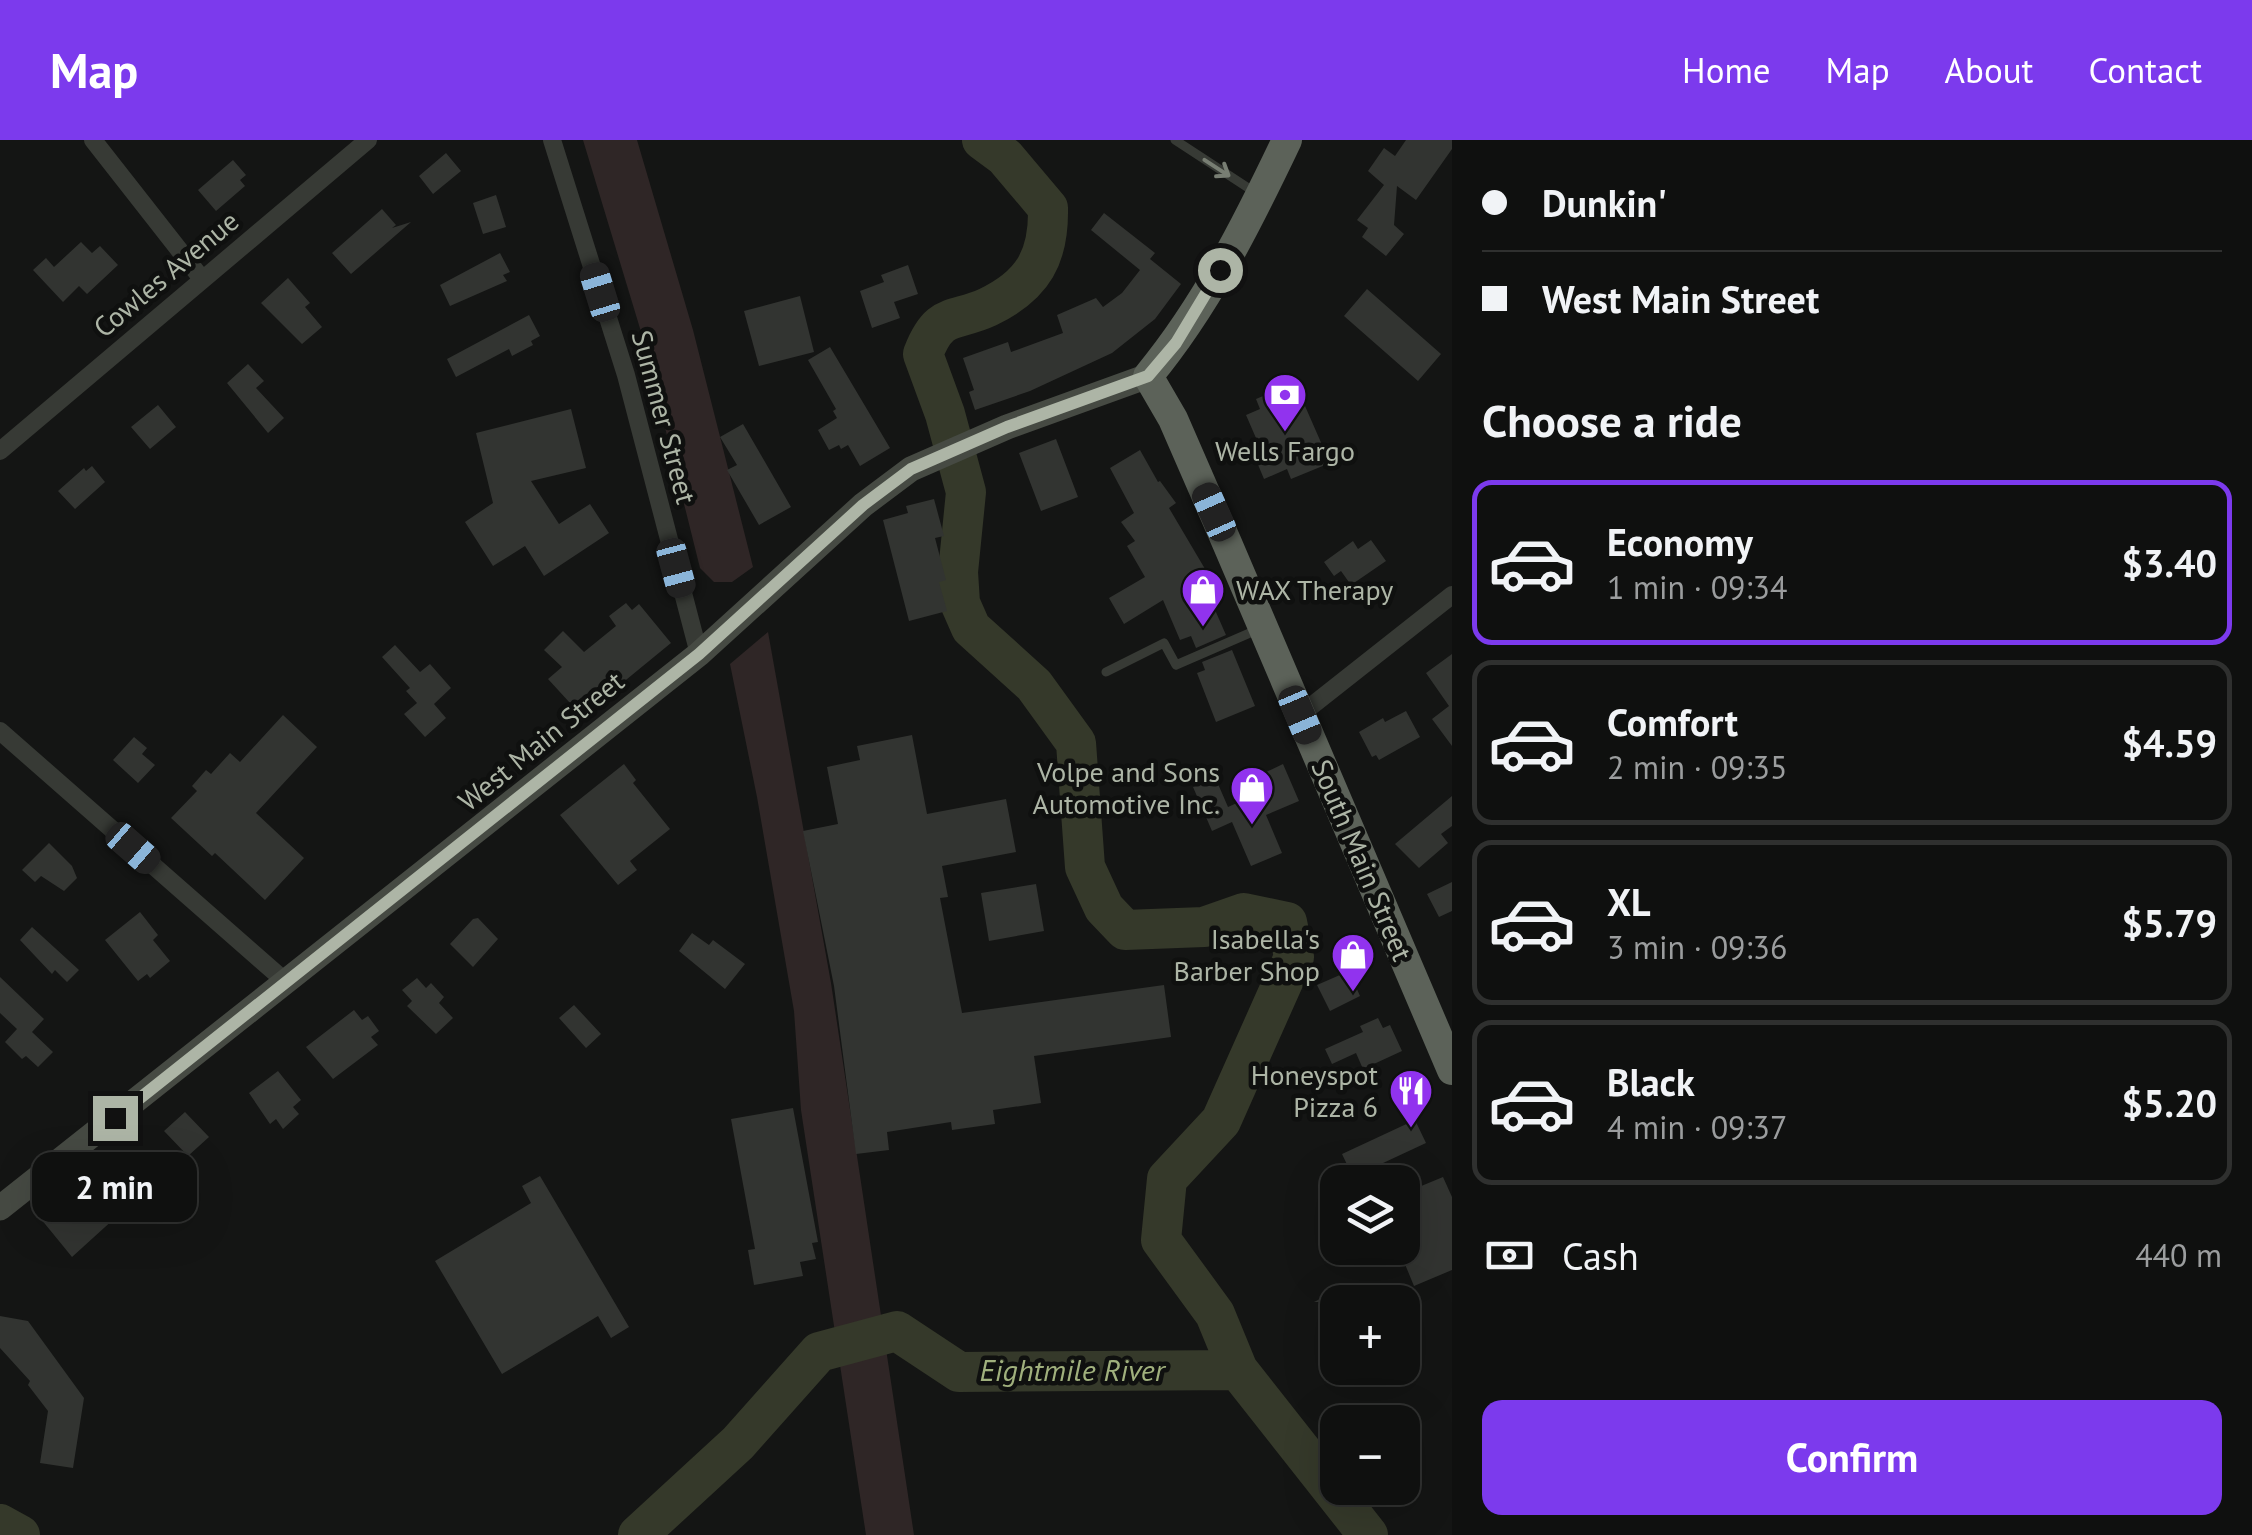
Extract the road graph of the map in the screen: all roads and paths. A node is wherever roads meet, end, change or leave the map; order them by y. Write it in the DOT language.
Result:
graph roads {
  1 [pos="94,140"];
  2 [pos="368,140"];
  3 [pos="552,140"];
  4 [pos="1175,140"];
  5 [pos="1282,142"];
  6 [pos="1260,195"];
  7 [pos="202,279"];
  8 [pos="1148,376"];
  9 [pos="0,451"];
  10 [pos="1452,595"];
  11 [pos="1261,628"];
  12 [pos="699,654"];
  13 [pos="1106,672"];
  14 [pos="1300,715"];
  15 [pos="0,730"];
  16 [pos="286,982"];
  17 [pos="1452,1070"];
  18 [pos="0,1208"];
  1 -- 7 [label="street"];
  2 -- 7 [label="street, Cowles Avenue"];
  3 -- 12 [label="street, Summer Street"];
  4 -- 6 [label="lane, one-way"];
  5 -- 6 [label="highway"];
  6 -- 8 [label="highway"];
  7 -- 9 [label="street, Cowles Avenue"];
  8 -- 11 [label="highway, South Main Street"];
  8 -- 12 [label="main road, West Main Street"];
  10 -- 14 [label="street"];
  11 -- 13 [label="lane"];
  11 -- 14 [label="highway, South Main Street"];
  12 -- 16 [label="main road, West Main Street"];
  14 -- 17 [label="highway, South Main Street"];
  15 -- 16 [label="street"];
  16 -- 18 [label="main road, West Main Street"];
}
